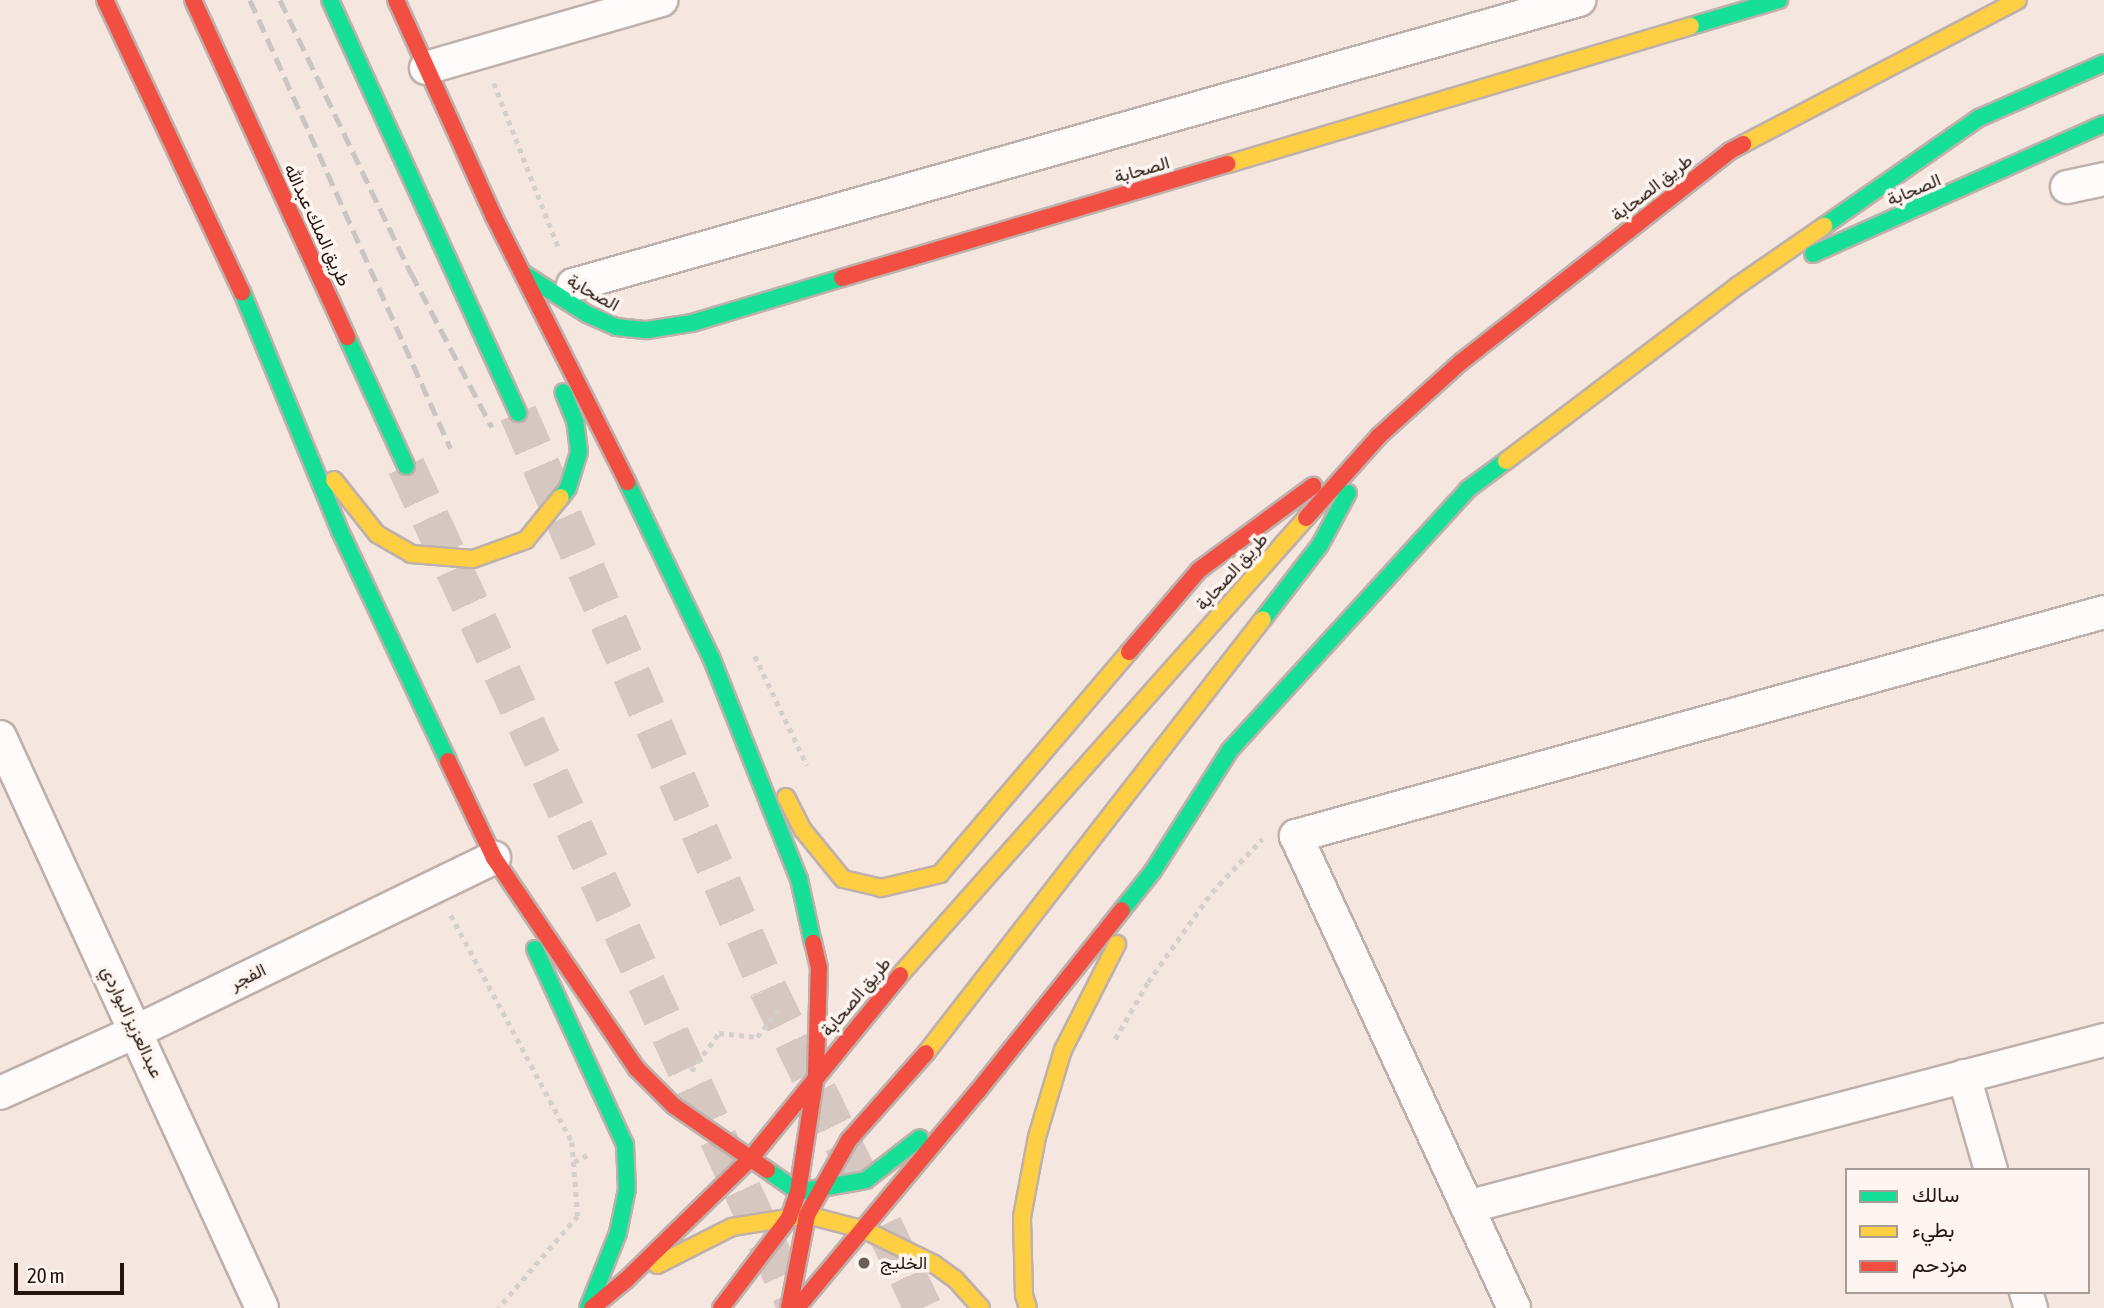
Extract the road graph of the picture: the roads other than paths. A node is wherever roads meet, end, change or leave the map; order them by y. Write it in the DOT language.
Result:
graph roads {
  1 [pos="105,0"];
  2 [pos="193,0"];
  3 [pos="330,0"];
  4 [pos="396,0"];
  5 [pos="661,0"];
  6 [pos="1579,0"];
  7 [pos="1779,0"];
  8 [pos="2018,0"];
  9 [pos="2104,63"];
  10 [pos="426,68"];
  11 [pos="2099,130"];
  12 [pos="2104,179"];
  13 [pos="2067,187"];
  14 [pos="494,217"];
  15 [pos="523,274"];
  16 [pos="573,285"];
  17 [pos="1737,286"];
  18 [pos="251,311"];
  19 [pos="518,413"];
  20 [pos="1379,436"];
  21 [pos="406,466"];
  22 [pos="2104,612"];
  23 [pos="711,657"];
  24 [pos="0,737"];
  25 [pos="494,858"];
  26 [pos="1153,871"];
  27 [pos="137,1031"];
  28 [pos="2104,1040"];
  29 [pos="816,1074"];
  30 [pos="1964,1076"];
  31 [pos="978,1091"];
  32 [pos="0,1093"];
  33 [pos="751,1158"];
  34 [pos="1990,1168"];
  35 [pos="823,1188"];
  36 [pos="798,1192"];
  37 [pos="1467,1207"];
  38 [pos="807,1215"];
  39 [pos="789,1217"];
  40 [pos="865,1230"];
  41 [pos="626,1280"];
  42 [pos="262,1308"];
  43 [pos="590,1308"];
  44 [pos="721,1308"];
  45 [pos="789,1308"];
  46 [pos="797,1308"];
  47 [pos="981,1308"];
  48 [pos="1028,1308"];
  49 [pos="1514,1308"];
  1 -- 18 [label="main road"];
  2 -- 21 [label="main road, طريق الملك عبدالله"];
  3 -- 19 [label="main road"];
  4 -- 10 [label="main road"];
  5 -- 10 [label="street"];
  6 -- 16 [label="street"];
  7 -- 15 [label="main road, الصحابة"];
  8 -- 20 [label="main road, طريق الصحابة"];
  9 -- 17 [label="main road"];
  10 -- 14 [label="main road"];
  11 -- 17 [label="main road, الصحابة"];
  12 -- 13 [label="street"];
  14 -- 15 [label="main road"];
  14 -- 18 [label="main road"];
  15 -- 23 [label="main road"];
  17 -- 26 [label="main road"];
  18 -- 25 [label="main road"];
  20 -- 23 [label="main road"];
  20 -- 29 [label="main road, طريق الصحابة"];
  20 -- 35 [label="main road"];
  22 -- 37 [label="street"];
  23 -- 29 [label="main road"];
  24 -- 27 [label="street, عبدالعزيز البواردي"];
  25 -- 27 [label="street, الفجر"];
  25 -- 33 [label="main road"];
  25 -- 43 [label="main road"];
  26 -- 31 [label="main road"];
  26 -- 48 [label="main road"];
  27 -- 32 [label="street, الفجر"];
  27 -- 42 [label="street, عبدالعزيز البواردي"];
  28 -- 30 [label="street"];
  29 -- 33 [label="main road, طريق الصحابة"];
  29 -- 36 [label="main road"];
  30 -- 34 [label="street"];
  30 -- 37 [label="street"];
  31 -- 35 [label="main road"];
  31 -- 40 [label="main road"];
  33 -- 36 [label="main road"];
  33 -- 41 [label="main road, طريق الصحابة"];
  35 -- 36 [label="main road"];
  35 -- 38 [label="main road"];
  36 -- 39 [label="main road"];
  37 -- 49 [label="street"];
  38 -- 39 [label="main road"];
  38 -- 40 [label="main road"];
  38 -- 45 [label="main road"];
  39 -- 41 [label="main road"];
  39 -- 44 [label="main road"];
  40 -- 46 [label="main road"];
  40 -- 47 [label="main road"];
  41 -- 43 [label="main road, طريق الصحابة"];
}
